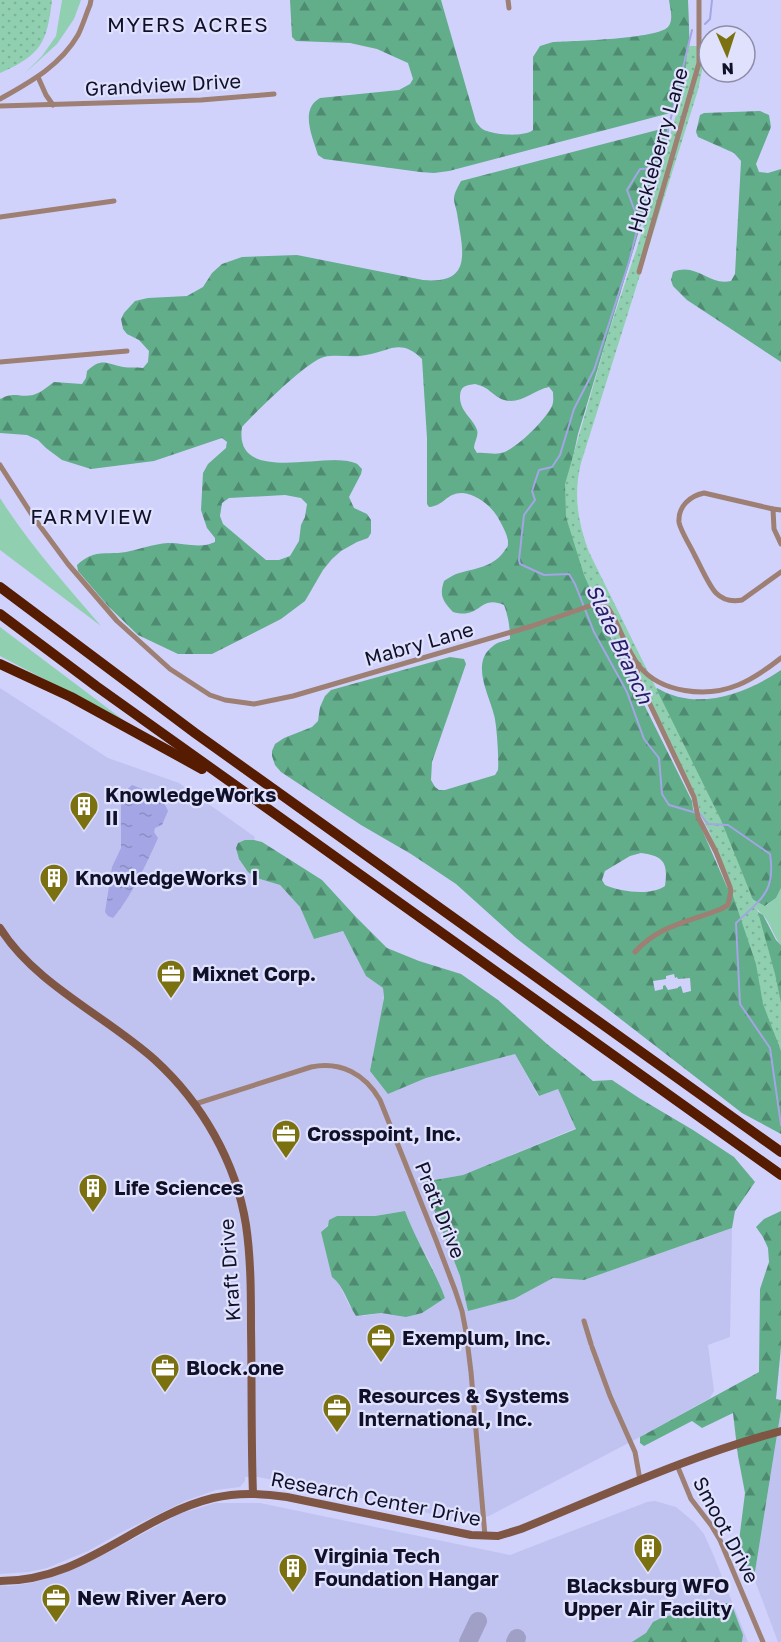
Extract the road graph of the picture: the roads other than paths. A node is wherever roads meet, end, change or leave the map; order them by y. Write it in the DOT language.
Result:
graph roads {
  1 [pos="91,0"];
  2 [pos="508,0"];
  3 [pos="699,0"];
  4 [pos="509,8"];
  5 [pos="38,78"];
  6 [pos="274,94"];
  7 [pos="0,99"];
  8 [pos="53,105"];
  9 [pos="0,106"];
  10 [pos="114,201"];
  11 [pos="0,217"];
  12 [pos="639,272"];
  13 [pos="127,351"];
  14 [pos="0,362"];
  15 [pos="0,465"];
  16 [pos="773,509"];
  17 [pos="781,510"];
  18 [pos="781,544"];
  19 [pos="781,572"];
  20 [pos="0,587"];
  21 [pos="0,614"];
  22 [pos="781,658"];
  23 [pos="0,664"];
  24 [pos="639,665"];
  25 [pos="241,790"];
  26 [pos="0,928"];
  27 [pos="635,951"];
  28 [pos="195,1104"];
  29 [pos="781,1152"];
  30 [pos="781,1175"];
  31 [pos="584,1321"];
  32 [pos="781,1431"];
  33 [pos="677,1465"];
  34 [pos="640,1480"];
  35 [pos="253,1494"];
  36 [pos="485,1537"];
  37 [pos="0,1581"];
  38 [pos="763,1642"];
  1 -- 5 [label="street"];
  2 -- 4 [label="street"];
  3 -- 12 [label="street, Huckleberry Lane"];
  5 -- 7 [label="street"];
  5 -- 8 [label="street"];
  6 -- 8 [label="street, Grandview Drive"];
  8 -- 9 [label="street, Grandview Drive"];
  10 -- 11 [label="street"];
  13 -- 14 [label="street"];
  15 -- 24 [label="street, Mabry Lane"];
  16 -- 17 [label="street"];
  16 -- 18 [label="street"];
  16 -- 19 [label="street"];
  20 -- 29 [label="highway"];
  21 -- 25 [label="highway"];
  22 -- 24 [label="street"];
  23 -- 25 [label="highway"];
  24 -- 27 [label="street"];
  25 -- 30 [label="highway"];
  26 -- 28 [label="main road, Kraft Drive"];
  28 -- 35 [label="main road, Kraft Drive"];
  28 -- 36 [label="street, Pratt Drive"];
  31 -- 34 [label="street"];
  32 -- 33 [label="main road, Research Center Drive"];
  33 -- 34 [label="main road, Research Center Drive"];
  33 -- 38 [label="street, Smoot Drive"];
  34 -- 36 [label="main road, Research Center Drive"];
  35 -- 36 [label="main road, Research Center Drive"];
  35 -- 37 [label="main road, Research Center Drive"];
}
